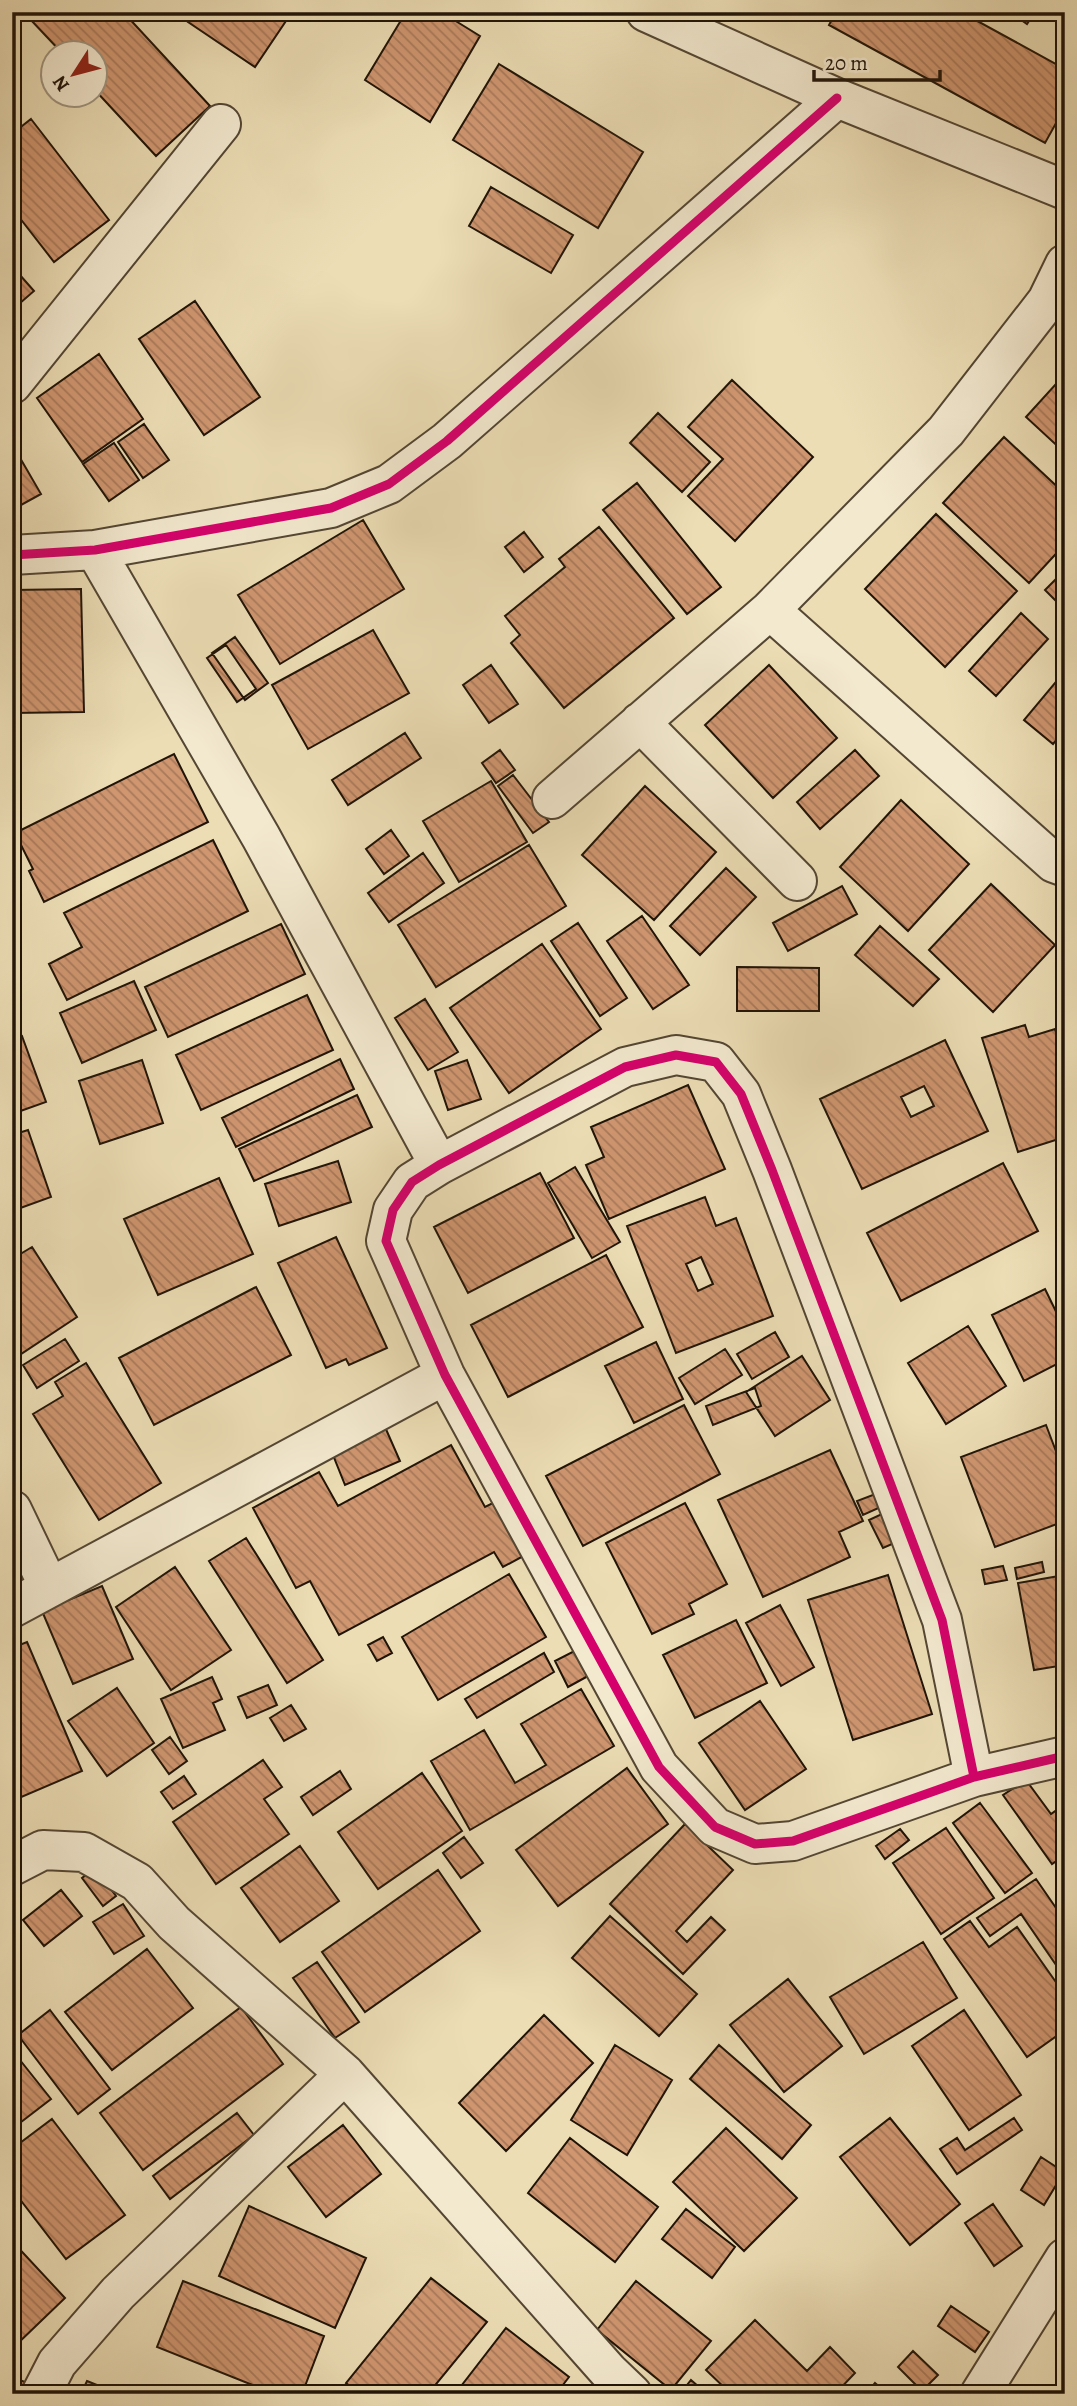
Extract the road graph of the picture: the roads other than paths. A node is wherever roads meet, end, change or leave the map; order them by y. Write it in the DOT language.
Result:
graph roads {
  1 [pos="646,12"];
  2 [pos="837,98"];
  3 [pos="221,124"];
  4 [pos="1065,190"];
  5 [pos="1065,264"];
  6 [pos="1056,309"];
  7 [pos="12,384"];
  8 [pos="95,550"];
  9 [pos="12,555"];
  10 [pos="770,610"];
  11 [pos="640,722"];
  12 [pos="552,799"];
  13 [pos="1065,867"];
  14 [pos="797,881"];
  15 [pos="439,1165"];
  16 [pos="444,1376"];
  17 [pos="12,1510"];
  18 [pos="49,1587"];
  19 [pos="12,1608"];
  20 [pos="1065,1756"];
  21 [pos="974,1777"];
  22 [pos="12,1866"];
  23 [pos="345,2074"];
  24 [pos="1065,2258"];
  25 [pos="41,2394"];
  26 [pos="632,2394"];
  27 [pos="980,2394"];
  1 -- 2 [label="street"];
  2 -- 4 [label="street"];
  2 -- 8 [label="street"];
  3 -- 7 [label="street"];
  5 -- 6 [label="street"];
  6 -- 10 [label="street"];
  8 -- 9 [label="street"];
  8 -- 15 [label="street"];
  10 -- 11 [label="street"];
  10 -- 13 [label="street"];
  11 -- 12 [label="street"];
  11 -- 14 [label="street"];
  15 -- 16 [label="street"];
  15 -- 21 [label="street"];
  16 -- 18 [label="street"];
  16 -- 21 [label="street"];
  17 -- 18 [label="street"];
  18 -- 19 [label="street"];
  20 -- 21 [label="street"];
  22 -- 23 [label="street"];
  23 -- 25 [label="street"];
  23 -- 26 [label="street"];
  24 -- 27 [label="street"];
}
